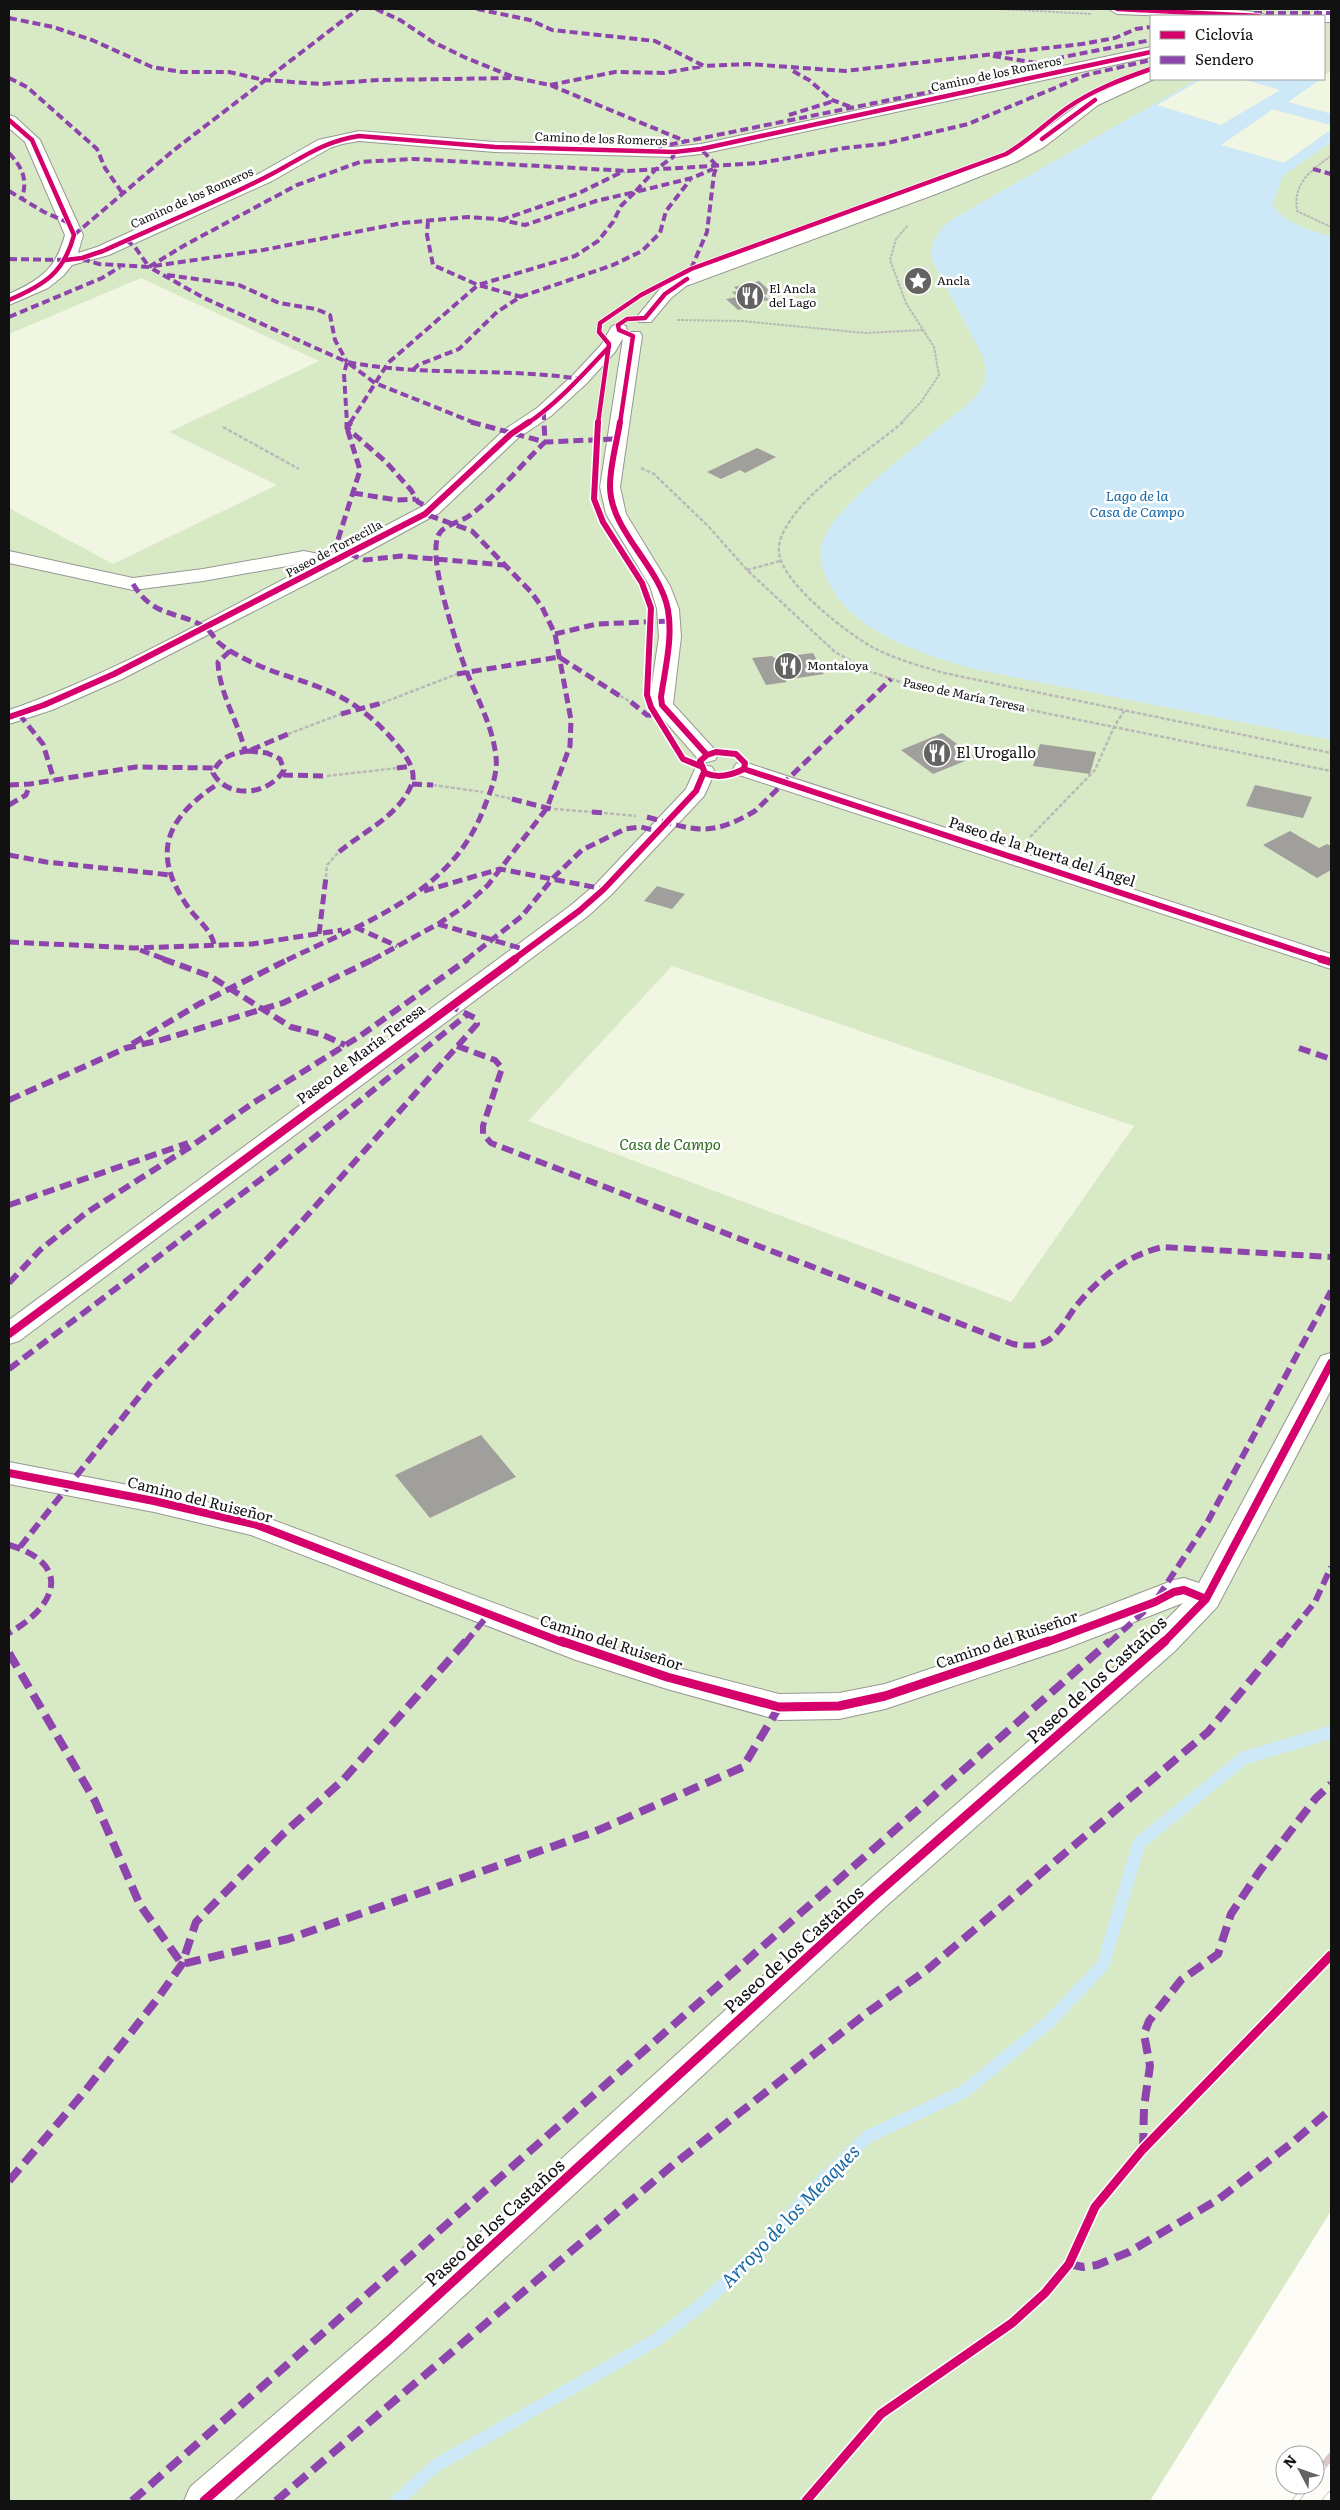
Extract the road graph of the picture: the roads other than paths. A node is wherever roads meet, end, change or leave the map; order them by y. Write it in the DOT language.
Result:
graph roads {
  1 [pos="1116,9"];
  2 [pos="1204,15"];
  3 [pos="1150,52"];
  4 [pos="1150,74"];
  5 [pos="9,120"];
  6 [pos="66,260"];
  7 [pos="9,300"];
  8 [pos="626,333"];
  9 [pos="9,558"];
  10 [pos="329,565"];
  11 [pos="9,717"];
  12 [pos="706,763"];
  13 [pos="1331,962"];
  14 [pos="9,1334"];
  15 [pos="1331,1363"];
  16 [pos="9,1473"];
  17 [pos="1206,1599"];
  18 [pos="204,2501"];
  1 -- 2 [label="street"];
  3 -- 6 [label="street, Camino de los Romeros"];
  4 -- 8 [label="street"];
  5 -- 6 [label="street"];
  6 -- 7 [label="street"];
  8 -- 10 [label="street, Paseo de Torrecilla"];
  8 -- 12 [label="street"];
  9 -- 10 [label="street"];
  10 -- 11 [label="street, Paseo de Torrecilla"];
  12 -- 13 [label="street, Paseo de la Puerta del Ángel"];
  12 -- 14 [label="street, Paseo de María Teresa"];
  15 -- 17 [label="street, Paseo de los Castaños"];
  16 -- 17 [label="street, Camino del Ruiseñor"];
  17 -- 18 [label="street, Paseo de los Castaños"];
}
